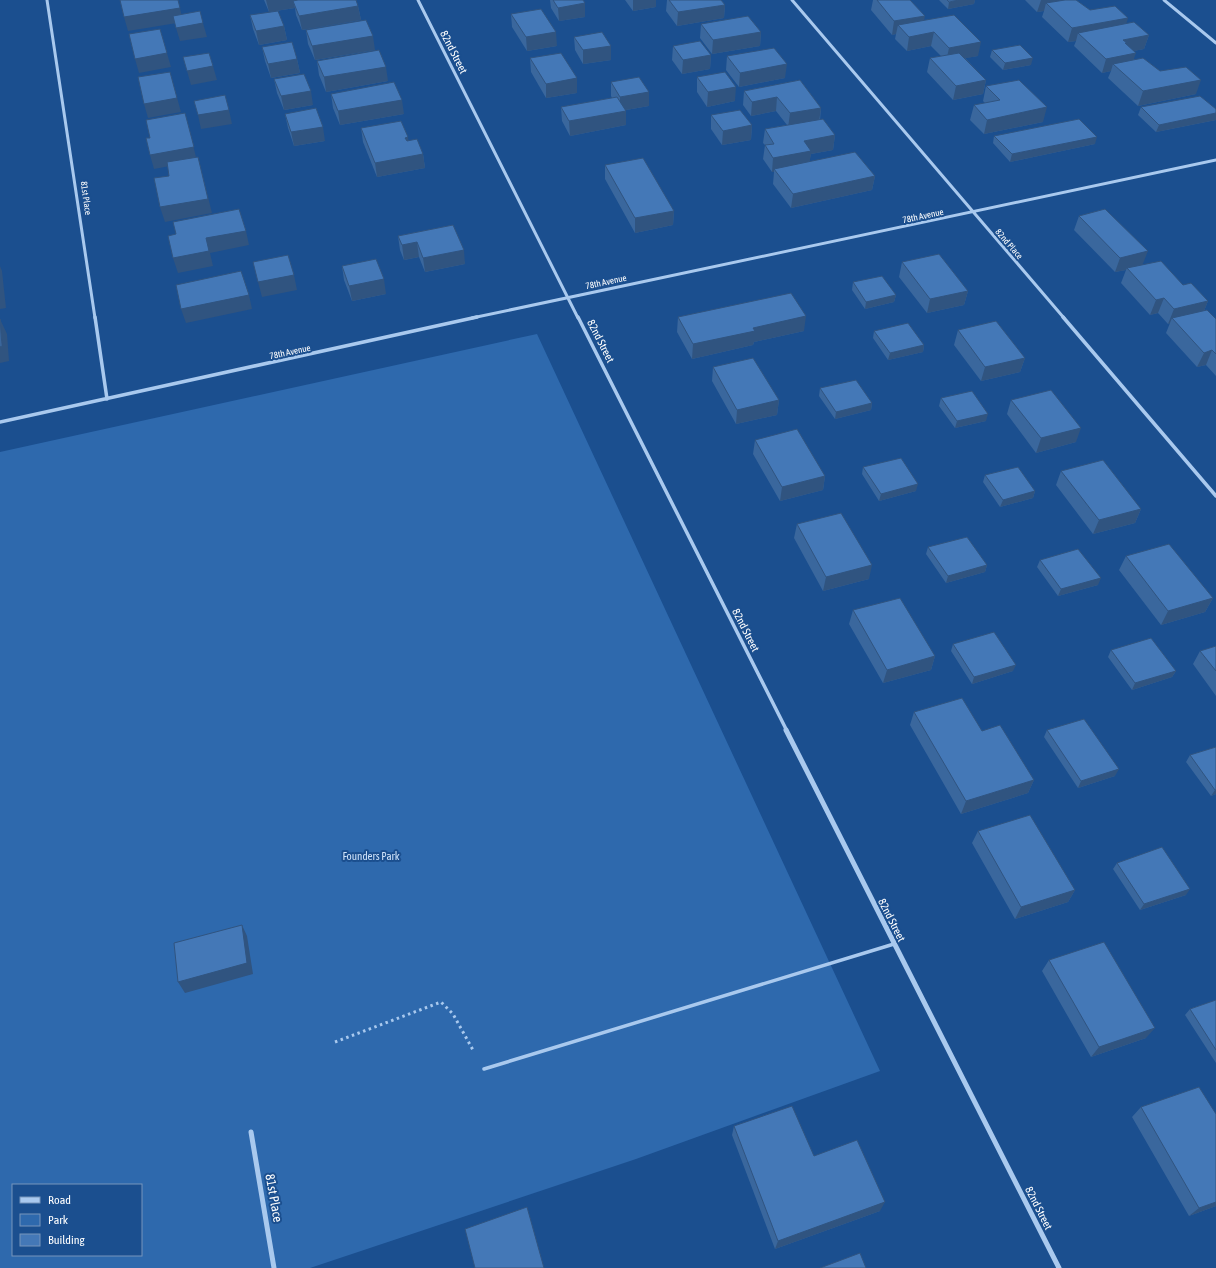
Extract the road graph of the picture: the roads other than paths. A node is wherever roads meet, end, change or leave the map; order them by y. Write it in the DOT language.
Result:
graph roads {
  1 [pos="47,0"];
  2 [pos="418,0"];
  3 [pos="792,0"];
  4 [pos="1164,0"];
  5 [pos="1216,42"];
  6 [pos="1216,160"];
  7 [pos="973,213"];
  8 [pos="569,297"];
  9 [pos="107,399"];
  10 [pos="0,422"];
  11 [pos="1216,496"];
  12 [pos="894,944"];
  13 [pos="484,1069"];
  14 [pos="251,1132"];
  15 [pos="274,1268"];
  16 [pos="1060,1268"];
  1 -- 9 [label="street, 81st Place"];
  2 -- 8 [label="street, 82nd Street"];
  3 -- 7 [label="street, 82nd Place"];
  4 -- 5 [label="street"];
  6 -- 7 [label="street, 78th Avenue"];
  7 -- 8 [label="street, 78th Avenue"];
  7 -- 11 [label="street, 82nd Place"];
  8 -- 9 [label="street, 78th Avenue"];
  8 -- 12 [label="street, 82nd Street"];
  9 -- 10 [label="street, 78th Avenue"];
  12 -- 13 [label="lane"];
  12 -- 16 [label="street, 82nd Street"];
  14 -- 15 [label="street, 81st Place"];
}
